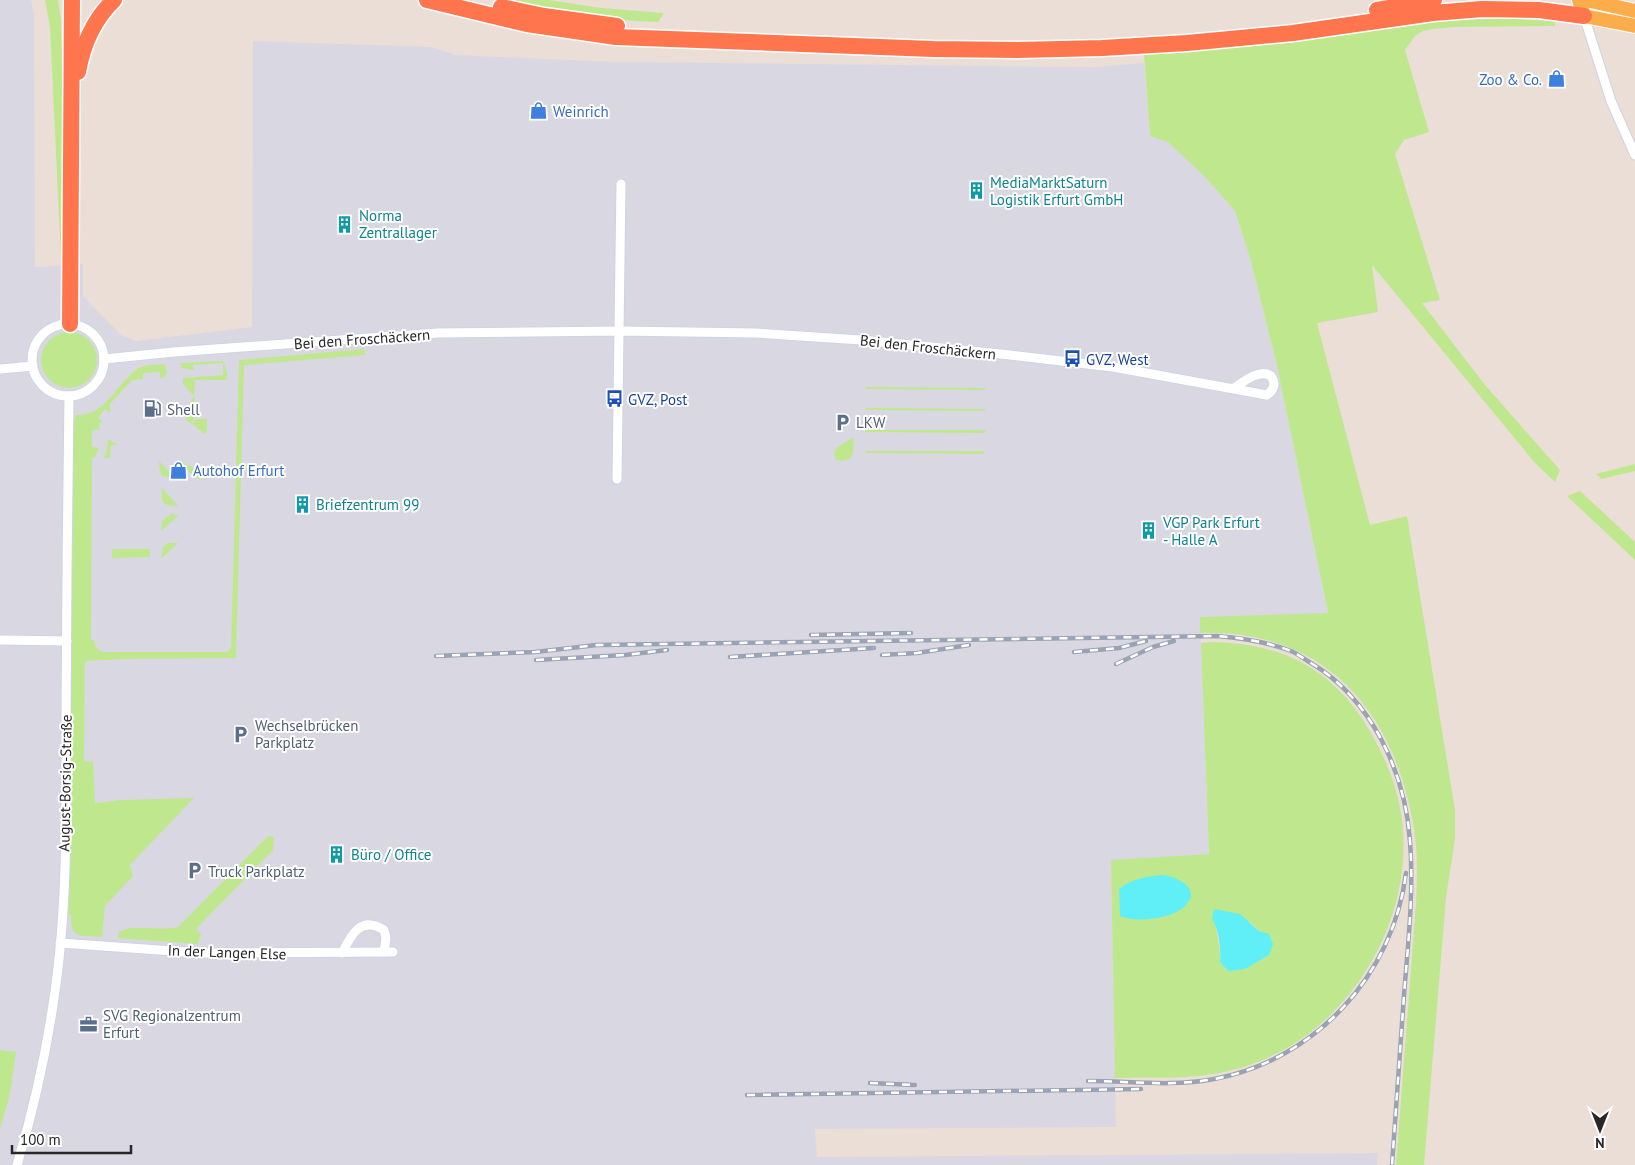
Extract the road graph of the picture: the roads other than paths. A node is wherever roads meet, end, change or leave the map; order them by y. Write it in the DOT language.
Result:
graph roads {
  1 [pos="64,0"];
  2 [pos="72,0"];
  3 [pos="114,0"];
  4 [pos="427,0"];
  5 [pos="474,0"];
  6 [pos="1434,0"];
  7 [pos="1579,0"];
  8 [pos="1585,8"];
  9 [pos="1635,10"];
  10 [pos="1635,26"];
  11 [pos="72,119"];
  12 [pos="1635,154"];
  13 [pos="621,184"];
  14 [pos="70,324"];
  15 [pos="620,331"];
  16 [pos="104,359"];
  17 [pos="33,366"];
  18 [pos="0,369"];
  19 [pos="1233,389"];
  20 [pos="69,396"];
  21 [pos="617,479"];
  22 [pos="0,640"];
  23 [pos="67,641"];
  24 [pos="60,943"];
  25 [pos="384,952"];
  26 [pos="393,952"];
  27 [pos="342,953"];
  28 [pos="17,1165"];
  1 -- 11 [label="highway"];
  2 -- 11 [label="highway"];
  3 -- 11 [label="highway"];
  4 -- 8 [label="highway"];
  5 -- 6 [label="highway"];
  7 -- 8 [label="main road"];
  8 -- 9 [label="main road"];
  8 -- 10 [label="main road"];
  8 -- 12 [label="street"];
  11 -- 14 [label="highway"];
  13 -- 15 [label="street"];
  14 -- 16 [label="street"];
  14 -- 17 [label="street"];
  15 -- 16 [label="street, Bei den Froschäckern"];
  15 -- 19 [label="street, Bei den Froschäckern"];
  15 -- 21 [label="street"];
  16 -- 20 [label="street"];
  17 -- 18 [label="street"];
  17 -- 20 [label="street"];
  20 -- 23 [label="street, August-Borsig-Straße"];
  22 -- 23 [label="street"];
  23 -- 24 [label="street, August-Borsig-Straße"];
  24 -- 27 [label="street, In der Langen Else"];
  24 -- 28 [label="street, August-Borsig-Straße"];
  25 -- 26 [label="street, In der Langen Else"];
  25 -- 27 [label="street, In der Langen Else"];
  25 -- 27 [label="street"];
}
